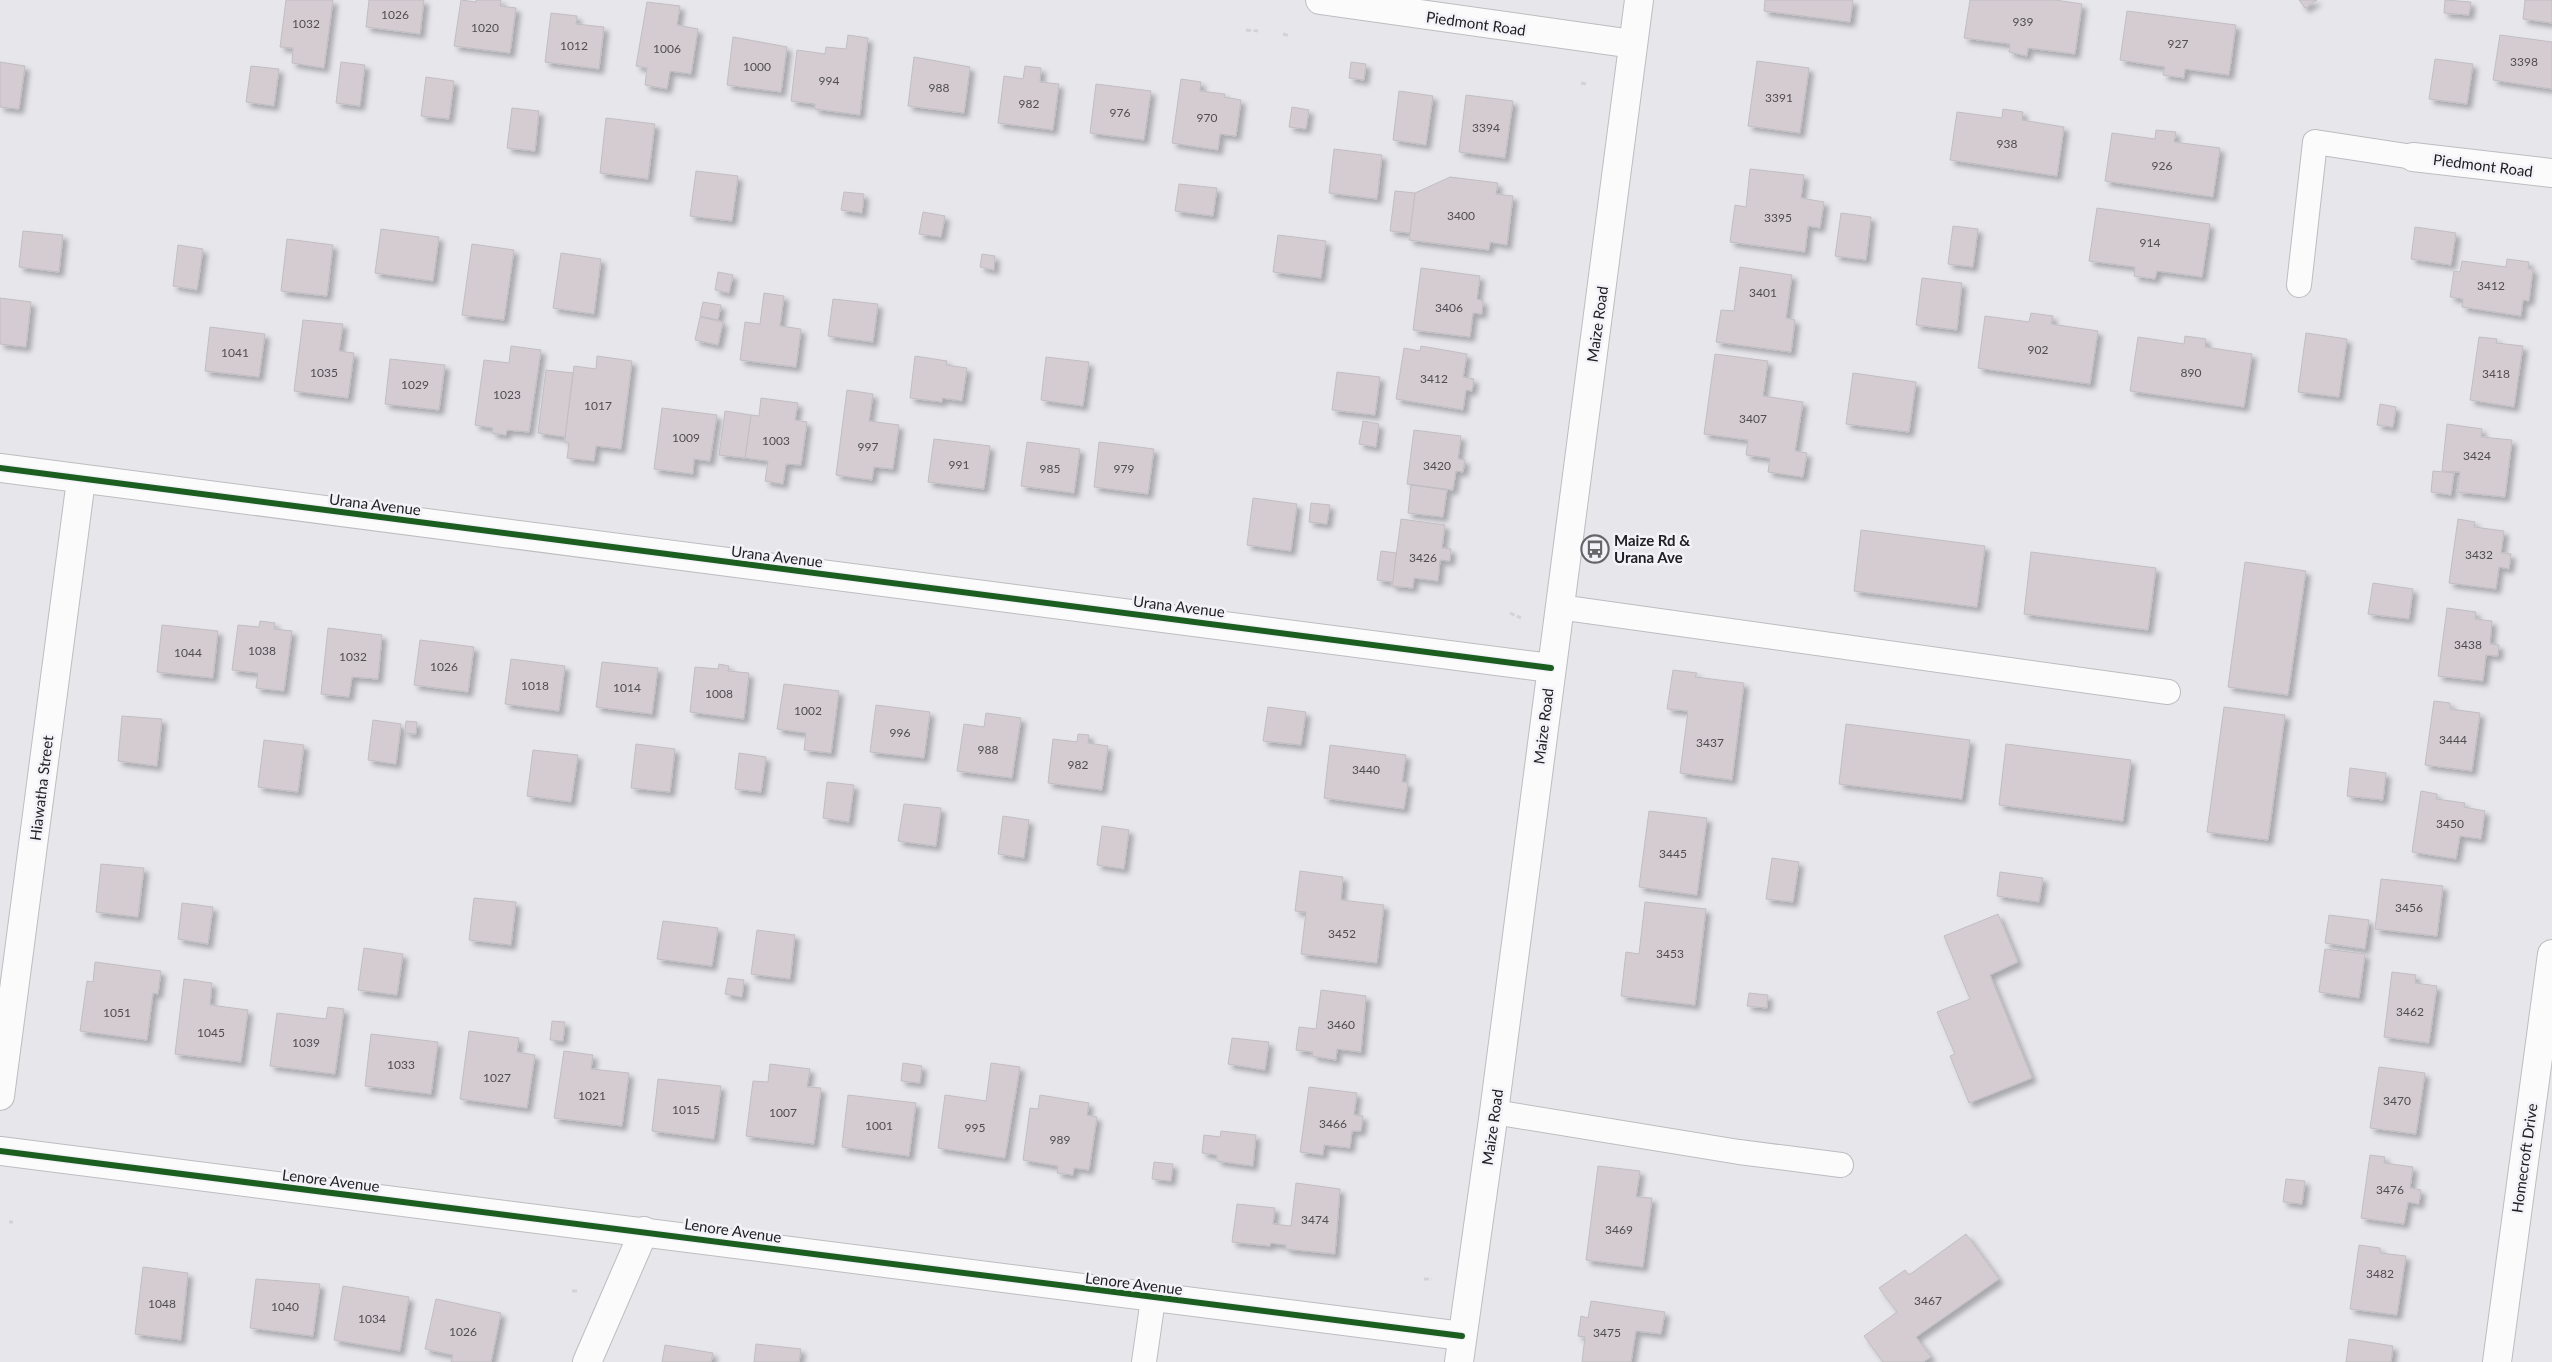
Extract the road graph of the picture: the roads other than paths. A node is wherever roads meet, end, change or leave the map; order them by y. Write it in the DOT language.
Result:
graph roads {
  1 [pos="1320,0"];
  2 [pos="1639,0"];
  3 [pos="1633,44"];
  4 [pos="2413,157"];
  5 [pos="2552,173"];
  6 [pos="2300,285"];
  7 [pos="0,468"];
  8 [pos="81,480"];
  9 [pos="1559,607"];
  10 [pos="1551,668"];
  11 [pos="2168,692"];
  12 [pos="2552,954"];
  13 [pos="0,1096"];
  14 [pos="1494,1112"];
  15 [pos="0,1151"];
  16 [pos="1841,1165"];
  17 [pos="644,1231"];
  18 [pos="1153,1298"];
  19 [pos="1461,1349"];
  20 [pos="587,1362"];
  21 [pos="1144,1362"];
  22 [pos="2497,1362"];
  1 -- 3 [label="street, Piedmont Road"];
  2 -- 3 [label="street, Maize Road"];
  3 -- 9 [label="street, Maize Road"];
  4 -- 5 [label="street, Piedmont Road"];
  4 -- 6 [label="lane"];
  7 -- 8 [label="street, Urana Avenue"];
  8 -- 10 [label="street, Urana Avenue"];
  8 -- 13 [label="street, Hiawatha Street"];
  9 -- 10 [label="street, Maize Road"];
  9 -- 11 [label="lane"];
  10 -- 14 [label="street, Maize Road"];
  12 -- 22 [label="street, Homecroft Drive"];
  14 -- 16 [label="lane"];
  14 -- 19 [label="street, Maize Road"];
  15 -- 17 [label="street, Lenore Avenue"];
  17 -- 18 [label="street, Lenore Avenue"];
  17 -- 20 [label="street"];
  18 -- 19 [label="street, Lenore Avenue"];
  18 -- 21 [label="lane"];
}
